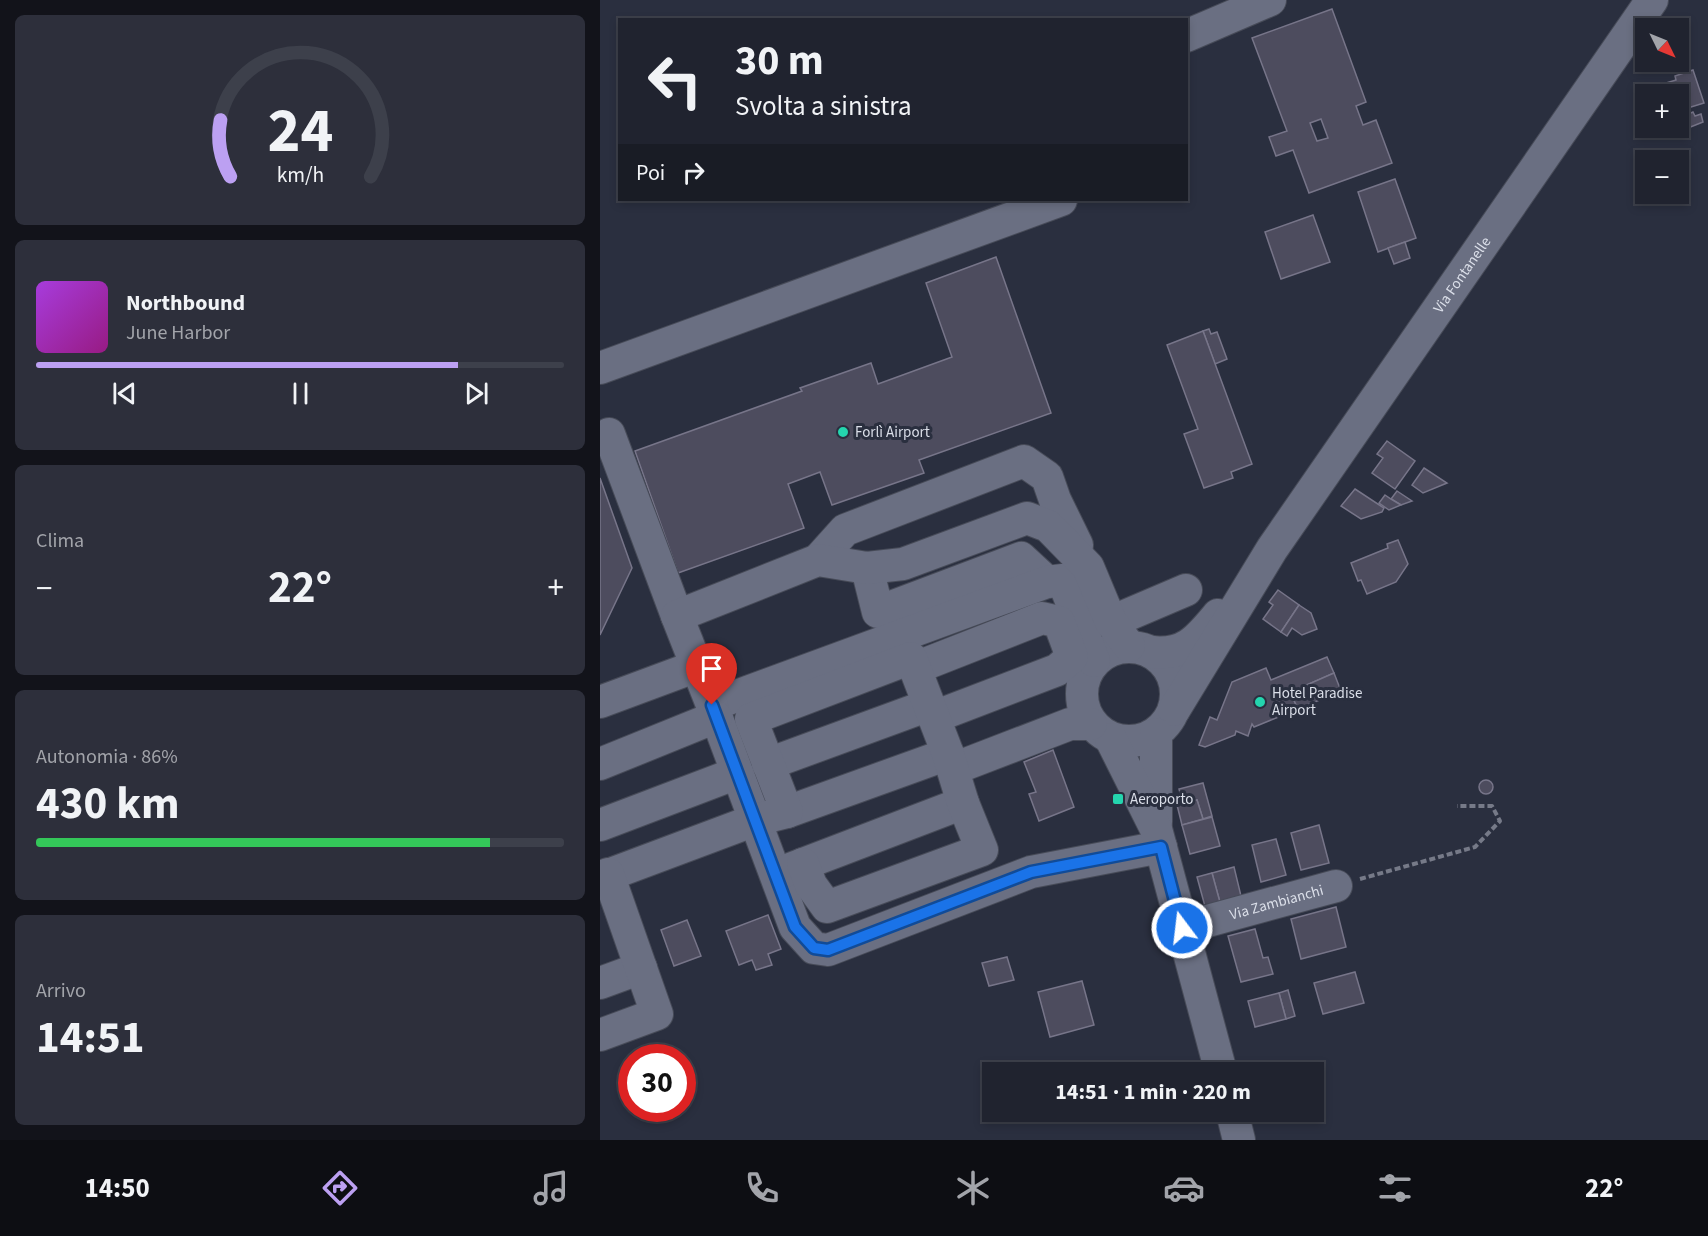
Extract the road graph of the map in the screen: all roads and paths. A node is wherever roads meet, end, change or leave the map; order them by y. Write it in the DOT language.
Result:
graph roads {
  1 [pos="1270,0"];
  2 [pos="1652,0"];
  3 [pos="1188,35"];
  4 [pos="1058,201"];
  5 [pos="600,368"];
  6 [pos="609,434"];
  7 [pos="1272,549"];
  8 [pos="818,560"];
  9 [pos="1088,567"];
  10 [pos="867,568"];
  11 [pos="1047,582"];
  12 [pos="1186,590"];
  13 [pos="677,616"];
  14 [pos="1130,640"];
  15 [pos="1094,661"];
  16 [pos="697,666"];
  17 [pos="915,668"];
  18 [pos="600,702"];
  19 [pos="714,711"];
  20 [pos="932,711"];
  21 [pos="1165,722"];
  22 [pos="1101,731"];
  23 [pos="950,761"];
  24 [pos="600,764"];
  25 [pos="768,764"];
  26 [pos="737,773"];
  27 [pos="963,803"];
  28 [pos="1457,806"];
  29 [pos="787,812"];
  30 [pos="755,820"];
  31 [pos="600,825"];
  32 [pos="1159,838"];
  33 [pos="789,869"];
  34 [pos="604,876"];
  35 [pos="1336,886"];
  36 [pos="612,928"];
  37 [pos="1182,928"];
  38 [pos="641,968"];
  39 [pos="600,983"];
  40 [pos="600,1035"];
  41 [pos="1218,1062"];
  42 [pos="1234,1122"];
  43 [pos="1239,1140"];
  1 -- 3 [label="street"];
  2 -- 7 [label="street, Via Fontanelle"];
  4 -- 5 [label="street"];
  6 -- 13 [label="street"];
  7 -- 14 [label="street, Via Fontanelle"];
  7 -- 21 [label="street, Via Fontanelle"];
  8 -- 9 [label="street"];
  8 -- 10 [label="street"];
  8 -- 13 [label="street"];
  9 -- 10 [label="street"];
  9 -- 14 [label="street"];
  10 -- 11 [label="street"];
  11 -- 15 [label="street"];
  11 -- 19 [label="street"];
  12 -- 14 [label="street"];
  13 -- 16 [label="street"];
  14 -- 15 [label="street"];
  14 -- 21 [label="street"];
  15 -- 22 [label="street"];
  16 -- 18 [label="street"];
  16 -- 19 [label="street"];
  17 -- 20 [label="street"];
  17 -- 20 [label="street"];
  17 -- 25 [label="street"];
  19 -- 24 [label="street"];
  19 -- 26 [label="street"];
  20 -- 23 [label="street"];
  20 -- 25 [label="street"];
  21 -- 22 [label="street"];
  21 -- 32 [label="street"];
  22 -- 23 [label="street"];
  22 -- 32 [label="street"];
  23 -- 27 [label="street"];
  23 -- 29 [label="street"];
  25 -- 29 [label="street"];
  26 -- 30 [label="street"];
  26 -- 31 [label="street"];
  27 -- 33 [label="street"];
  27 -- 33 [label="street"];
  28 -- 35 [label="path"];
  29 -- 30 [label="street"];
  30 -- 33 [label="street"];
  30 -- 34 [label="street"];
  32 -- 33 [label="street"];
  32 -- 37 [label="street"];
  34 -- 36 [label="street"];
  35 -- 37 [label="street, Via Zambianchi"];
  36 -- 38 [label="street"];
  37 -- 41 [label="street"];
  38 -- 39 [label="street"];
  38 -- 40 [label="street"];
  42 -- 43 [label="street"];
}
